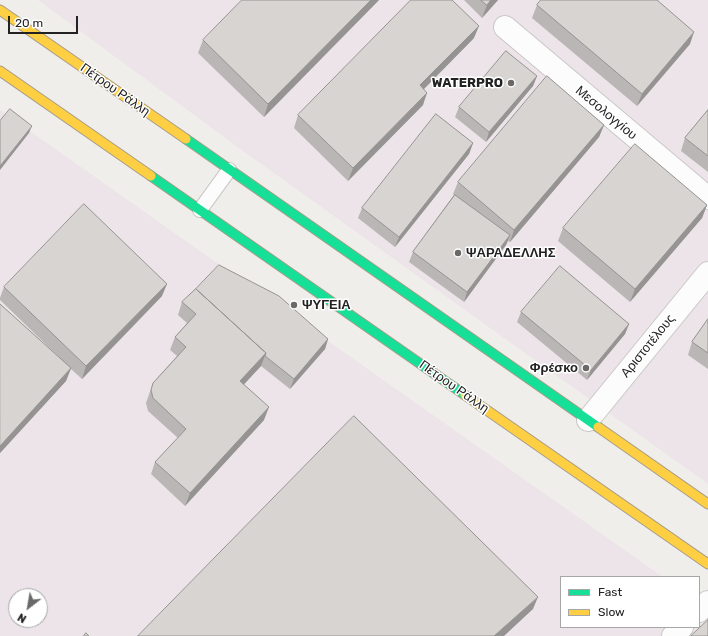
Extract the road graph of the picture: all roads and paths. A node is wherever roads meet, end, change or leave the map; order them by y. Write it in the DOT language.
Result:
graph roads {
  1 [pos="0,10"];
  2 [pos="505,28"];
  3 [pos="0,70"];
  4 [pos="229,170"];
  5 [pos="708,198"];
  6 [pos="200,210"];
  7 [pos="708,273"];
  8 [pos="588,420"];
  9 [pos="708,504"];
  10 [pos="708,564"];
  11 [pos="708,602"];
  12 [pos="700,610"];
  13 [pos="681,628"];
  14 [pos="673,636"];
  1 -- 4 [label="main road, Πέτρου Ράλλη"];
  2 -- 5 [label="street, Μεσολογγίου"];
  3 -- 6 [label="main road, Πέτρου Ράλλη"];
  4 -- 6 [label="lane"];
  4 -- 8 [label="main road, Πέτρου Ράλλη"];
  6 -- 10 [label="main road, Πέτρου Ράλλη"];
  7 -- 8 [label="street, Αριστοτέλους"];
  8 -- 9 [label="main road, Πέτρου Ράλλη"];
  11 -- 12 [label="street"];
  13 -- 14 [label="street"];
}
